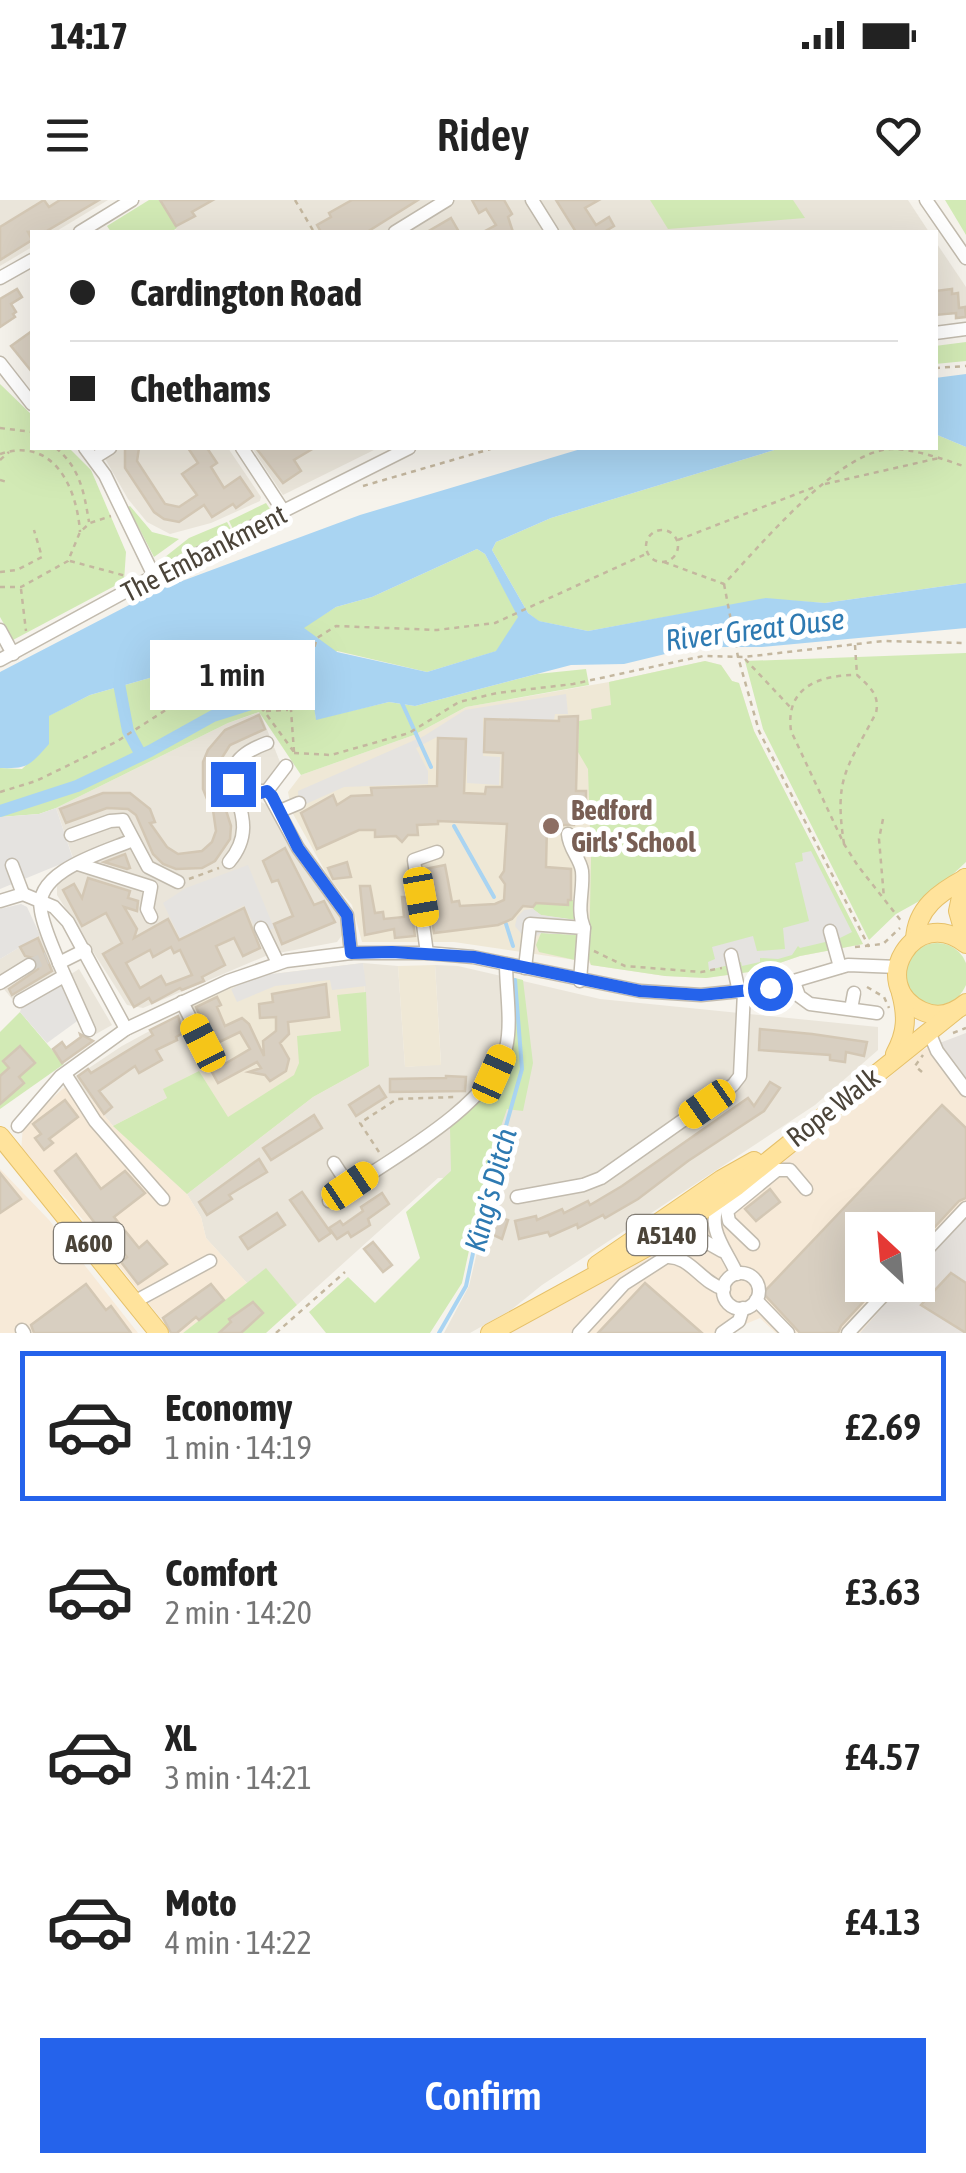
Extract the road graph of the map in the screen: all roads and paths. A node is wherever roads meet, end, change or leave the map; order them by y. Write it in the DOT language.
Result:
graph roads {
  1 [pos="132,200"];
  2 [pos="295,200"];
  3 [pos="448,200"];
  4 [pos="532,200"];
  5 [pos="926,200"];
  6 [pos="90,230"];
  7 [pos="313,230"];
  8 [pos="398,230"];
  9 [pos="551,230"];
  10 [pos="966,258"];
  11 [pos="30,261"];
  12 [pos="0,278"];
  13 [pos="966,329"];
  14 [pos="938,333"];
  15 [pos="0,364"];
  16 [pos="966,366"];
  17 [pos="938,368"];
  18 [pos="30,402"];
  19 [pos="0,428"];
  20 [pos="30,432"];
  21 [pos="10,450"];
  22 [pos="58,450"];
  23 [pos="243,450"];
  24 [pos="487,450"];
  25 [pos="884,450"];
  26 [pos="898,450"];
  27 [pos="89,453"];
  28 [pos="386,453"];
  29 [pos="0,454"];
  30 [pos="940,458"];
  31 [pos="0,460"];
  32 [pos="966,467"];
  33 [pos="353,476"];
  34 [pos="0,480"];
  35 [pos="6,482"];
  36 [pos="818,485"];
  37 [pos="122,512"];
  38 [pos="284,512"];
  39 [pos="90,524"];
  40 [pos="34,530"];
  41 [pos="80,532"];
  42 [pos="678,540"];
  43 [pos="648,554"];
  44 [pos="68,561"];
  45 [pos="664,562"];
  46 [pos="0,572"];
  47 [pos="151,579"];
  48 [pos="724,584"];
  49 [pos="0,586"];
  50 [pos="20,588"];
  51 [pos="0,630"];
  52 [pos="966,642"];
  53 [pos="31,644"];
  54 [pos="855,644"];
  55 [pos="6,657"];
  56 [pos="741,657"];
  57 [pos="857,676"];
  58 [pos="792,709"];
  59 [pos="291,710"];
  60 [pos="264,712"];
  61 [pos="266,743"];
  62 [pos="294,753"];
  63 [pos="286,766"];
  64 [pos="267,791"];
  65 [pos="0,792"];
  66 [pos="239,799"];
  67 [pos="299,803"];
  68 [pos="280,811"];
  69 [pos="883,819"];
  70 [pos="568,834"];
  71 [pos="72,835"];
  72 [pos="134,840"];
  73 [pos="844,844"];
  74 [pos="438,852"];
  75 [pos="229,862"];
  76 [pos="78,864"];
  77 [pos="12,865"];
  78 [pos="966,878"];
  79 [pos="178,882"];
  80 [pos="24,898"];
  81 [pos="42,900"];
  82 [pos="884,900"];
  83 [pos="0,901"];
  84 [pos="151,918"];
  85 [pos="262,928"];
  86 [pos="584,928"];
  87 [pos="830,931"];
  88 [pos="897,932"];
  89 [pos="915,940"];
  90 [pos="966,942"];
  91 [pos="855,947"];
  92 [pos="869,947"];
  93 [pos="588,949"];
  94 [pos="84,950"];
  95 [pos="351,953"];
  96 [pos="427,953"];
  97 [pos="728,961"];
  98 [pos="56,963"];
  99 [pos="278,963"];
  100 [pos="506,964"];
  101 [pos="28,966"];
  102 [pos="840,966"];
  103 [pos="898,967"];
  104 [pos="526,968"];
  105 [pos="580,980"];
  106 [pos="794,982"];
  107 [pos="0,983"];
  108 [pos="901,991"];
  109 [pos="742,992"];
  110 [pos="854,993"];
  111 [pos="20,1001"];
  112 [pos="182,1002"];
  113 [pos="850,1008"];
  114 [pos="963,1009"];
  115 [pos="878,1012"];
  116 [pos="126,1029"];
  117 [pos="89,1030"];
  118 [pos="928,1032"];
  119 [pos="203,1043"];
  120 [pos="889,1062"];
  121 [pos="64,1074"];
  122 [pos="966,1090"];
  123 [pos="476,1096"];
  124 [pos="18,1126"];
  125 [pos="0,1128"];
  126 [pos="7,1147"];
  127 [pos="778,1151"];
  128 [pos="386,1162"];
  129 [pos="334,1164"];
  130 [pos="350,1186"];
  131 [pos="806,1189"];
  132 [pos="517,1197"];
  133 [pos="722,1197"];
  134 [pos="163,1199"];
  135 [pos="328,1201"];
  136 [pos="966,1208"];
  137 [pos="935,1241"];
  138 [pos="658,1242"];
  139 [pos="753,1244"];
  140 [pos="724,1253"];
  141 [pos="210,1261"];
  142 [pos="345,1272"];
  143 [pos="736,1274"];
  144 [pos="724,1289"];
  145 [pos="756,1300"];
  146 [pos="544,1301"];
  147 [pos="134,1302"];
  148 [pos="877,1302"];
  149 [pos="743,1308"];
  150 [pos="159,1333"];
  151 [pos="276,1333"];
  152 [pos="490,1333"];
  153 [pos="579,1333"];
  154 [pos="722,1333"];
  155 [pos="788,1333"];
  156 [pos="848,1333"];
  1 -- 6 [label="street"];
  2 -- 7 [label="path"];
  3 -- 8 [label="street"];
  4 -- 9 [label="street"];
  5 -- 10 [label="street"];
  11 -- 12 [label="street"];
  13 -- 14 [label="street"];
  15 -- 18 [label="street"];
  16 -- 17 [label="path"];
  19 -- 20 [label="path"];
  21 -- 29 [label="path"];
  21 -- 31 [label="path"];
  21 -- 41 [label="path"];
  22 -- 39 [label="path"];
  23 -- 38 [label="street"];
  24 -- 33 [label="path"];
  25 -- 36 [label="path"];
  26 -- 30 [label="path"];
  27 -- 37 [label="street"];
  28 -- 33 [label="street, The Embankment"];
  30 -- 32 [label="path"];
  30 -- 36 [label="path"];
  33 -- 38 [label="street, The Embankment"];
  34 -- 35 [label="path"];
  36 -- 42 [label="path"];
  36 -- 48 [label="path"];
  37 -- 39 [label="path"];
  37 -- 47 [label="street"];
  38 -- 47 [label="street, The Embankment"];
  39 -- 41 [label="path"];
  40 -- 46 [label="path"];
  41 -- 44 [label="path"];
  42 -- 43 [label="path"];
  42 -- 45 [label="path"];
  43 -- 45 [label="path"];
  43 -- 59 [label="path"];
  44 -- 47 [label="path"];
  44 -- 50 [label="path"];
  45 -- 48 [label="path"];
  47 -- 53 [label="street, The Embankment"];
  48 -- 56 [label="path"];
  49 -- 50 [label="path"];
  50 -- 53 [label="path"];
  51 -- 55 [label="street"];
  52 -- 54 [label="path"];
  53 -- 55 [label="street, The Embankment"];
  54 -- 56 [label="path"];
  54 -- 57 [label="path"];
  56 -- 58 [label="path"];
  56 -- 62 [label="path"];
  56 -- 92 [label="path"];
  57 -- 58 [label="path"];
  57 -- 73 [label="path"];
  58 -- 73 [label="path"];
  59 -- 60 [label="path"];
  59 -- 62 [label="path"];
  60 -- 62 [label="path"];
  60 -- 65 [label="path"];
  61 -- 66 [label="street"];
  63 -- 64 [label="street"];
  64 -- 66 [label="street"];
  64 -- 68 [label="street"];
  66 -- 75 [label="street"];
  67 -- 68 [label="street"];
  68 -- 95 [label="street"];
  69 -- 82 [label="path"];
  70 -- 86 [label="street"];
  71 -- 72 [label="street"];
  72 -- 76 [label="street"];
  72 -- 79 [label="street"];
  73 -- 82 [label="path"];
  74 -- 96 [label="street"];
  75 -- 79 [label="path"];
  76 -- 81 [label="street"];
  76 -- 84 [label="street"];
  77 -- 80 [label="street"];
  78 -- 89 [label="main road"];
  78 -- 90 [label="main road"];
  80 -- 81 [label="street"];
  80 -- 83 [label="street"];
  81 -- 94 [label="street"];
  81 -- 98 [label="street"];
  82 -- 89 [label="path"];
  85 -- 99 [label="street"];
  86 -- 104 [label="street"];
  86 -- 105 [label="street"];
  87 -- 102 [label="street"];
  88 -- 92 [label="path"];
  89 -- 90 [label="main road"];
  89 -- 103 [label="main road"];
  91 -- 92 [label="path"];
  93 -- 97 [label="path"];
  94 -- 98 [label="street"];
  94 -- 116 [label="street"];
  95 -- 96 [label="street"];
  95 -- 99 [label="street"];
  96 -- 100 [label="street"];
  97 -- 109 [label="street"];
  98 -- 111 [label="street"];
  98 -- 117 [label="street"];
  99 -- 112 [label="street"];
  100 -- 104 [label="street"];
  100 -- 123 [label="street"];
  101 -- 107 [label="street"];
  102 -- 103 [label="street"];
  102 -- 106 [label="street"];
  103 -- 108 [label="main road, Rope Walk"];
  104 -- 105 [label="street"];
  105 -- 109 [label="street"];
  106 -- 109 [label="street"];
  106 -- 113 [label="street"];
  108 -- 114 [label="main road"];
  108 -- 120 [label="main road, Rope Walk / A5140"];
  109 -- 132 [label="street"];
  110 -- 113 [label="street"];
  112 -- 116 [label="street"];
  112 -- 119 [label="street"];
  113 -- 115 [label="street"];
  114 -- 118 [label="main road, Rope Walk / A5140"];
  116 -- 121 [label="street"];
  118 -- 120 [label="main road, Rope Walk / A5140"];
  118 -- 122 [label="street"];
  120 -- 127 [label="main road, Rope Walk / A5140"];
  121 -- 124 [label="street"];
  121 -- 134 [label="street"];
  123 -- 128 [label="street"];
  123 -- 128 [label="path"];
  124 -- 125 [label="street"];
  124 -- 126 [label="street"];
  126 -- 147 [label="main road, A600"];
  127 -- 133 [label="main road, Rope Walk / A5140"];
  127 -- 146 [label="main road, Rope Walk / A5140"];
  128 -- 130 [label="street"];
  129 -- 130 [label="street"];
  130 -- 135 [label="street"];
  131 -- 139 [label="street"];
  133 -- 138 [label="main road, Rope Walk / A5140"];
  133 -- 140 [label="street"];
  136 -- 137 [label="street"];
  138 -- 140 [label="street"];
  138 -- 146 [label="main road, Rope Walk / A5140"];
  140 -- 143 [label="street"];
  141 -- 147 [label="street"];
  142 -- 151 [label="path"];
  143 -- 144 [label="street"];
  143 -- 145 [label="street"];
  144 -- 149 [label="street"];
  144 -- 153 [label="street"];
  145 -- 149 [label="street"];
  145 -- 155 [label="street"];
  146 -- 152 [label="main road, Rope Walk / A5140"];
  147 -- 150 [label="main road, A600"];
  148 -- 156 [label="street"];
  149 -- 154 [label="street"];
}
